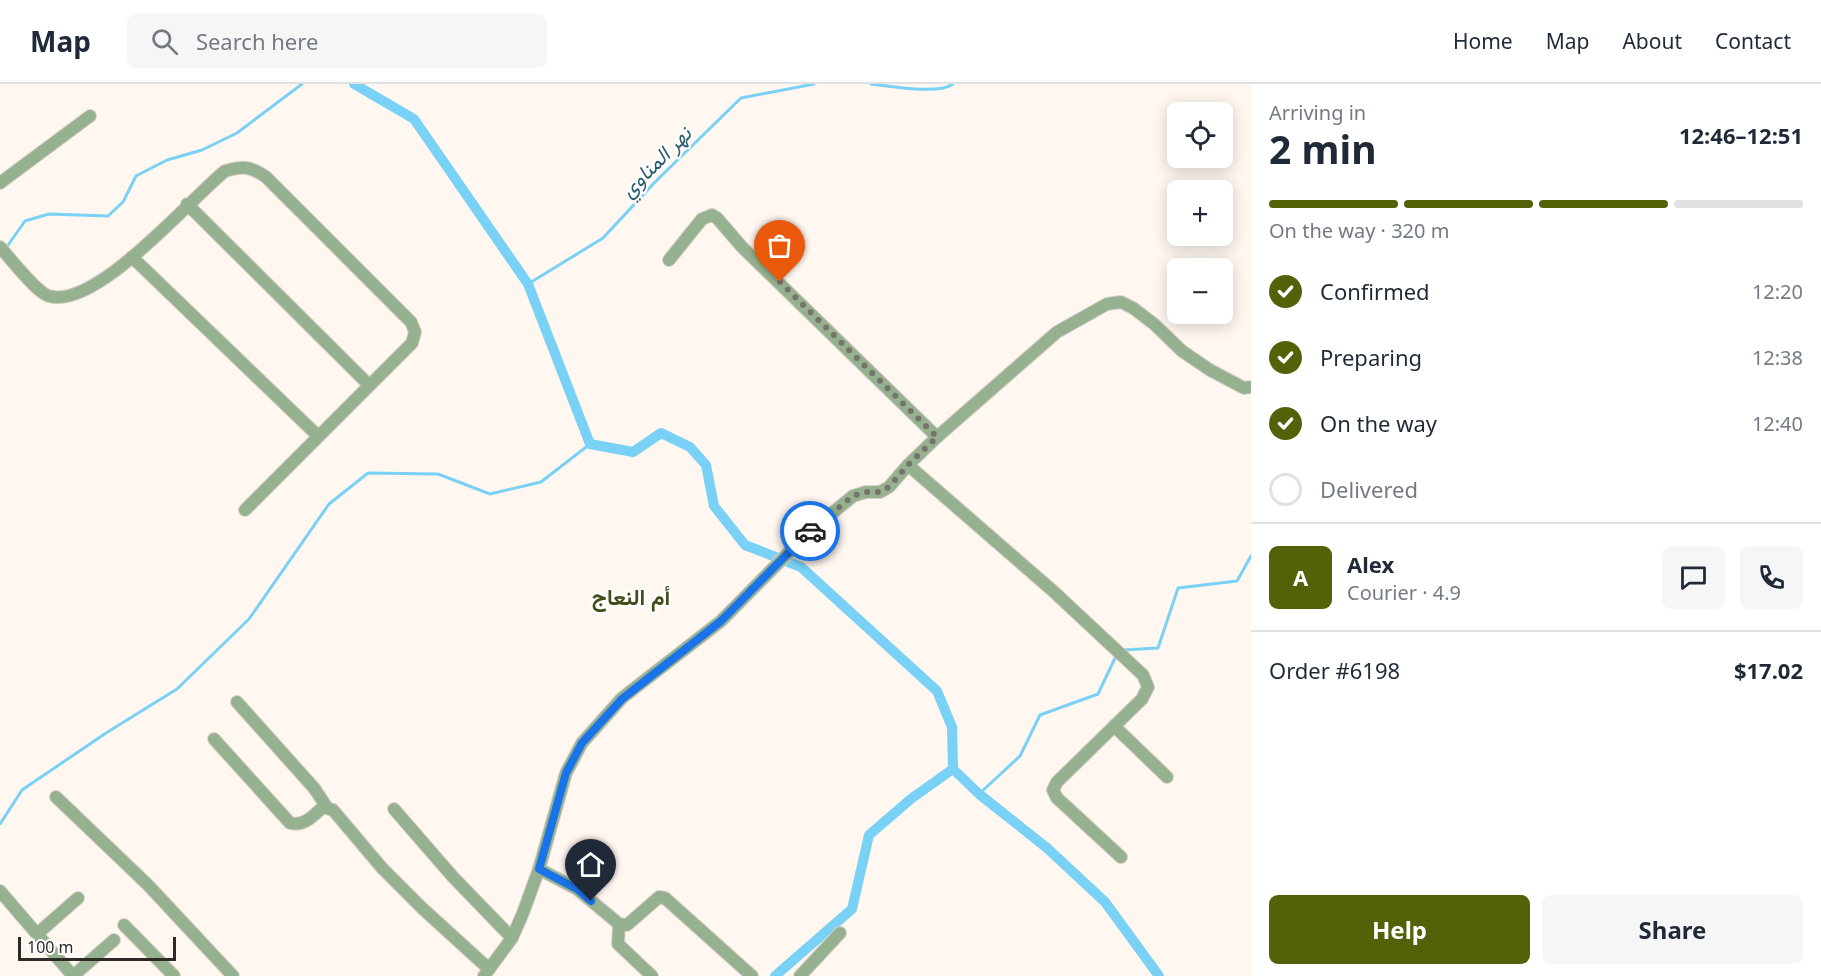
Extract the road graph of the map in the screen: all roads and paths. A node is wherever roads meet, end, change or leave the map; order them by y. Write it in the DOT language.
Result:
graph roads {
  1 [pos="90,116"];
  2 [pos="0,183"];
  3 [pos="187,204"];
  4 [pos="0,247"];
  5 [pos="132,257"];
  6 [pos="669,260"];
  7 [pos="369,385"];
  8 [pos="1249,391"];
  9 [pos="318,436"];
  10 [pos="937,437"];
  11 [pos="908,465"];
  12 [pos="244,510"];
  13 [pos="237,702"];
  14 [pos="1114,726"];
  15 [pos="214,739"];
  16 [pos="1167,777"];
  17 [pos="56,797"];
  18 [pos="326,806"];
  19 [pos="394,809"];
  20 [pos="1121,857"];
  21 [pos="539,869"];
  22 [pos="0,891"];
  23 [pos="78,898"];
  24 [pos="619,924"];
  25 [pos="124,925"];
  26 [pos="840,933"];
  27 [pos="37,934"];
  28 [pos="512,938"];
  29 [pos="114,940"];
  30 [pos="487,972"];
  31 [pos="73,976"];
  32 [pos="174,976"];
  33 [pos="233,976"];
  34 [pos="652,976"];
  35 [pos="752,976"];
  36 [pos="800,976"];
  1 -- 2 [label="street"];
  3 -- 5 [label="street"];
  3 -- 7 [label="street"];
  3 -- 7 [label="street"];
  4 -- 5 [label="street"];
  5 -- 9 [label="street"];
  6 -- 10 [label="street"];
  7 -- 9 [label="street"];
  8 -- 10 [label="street"];
  9 -- 12 [label="street"];
  10 -- 11 [label="street"];
  11 -- 14 [label="street"];
  11 -- 21 [label="street"];
  13 -- 18 [label="street"];
  14 -- 16 [label="street"];
  14 -- 20 [label="street"];
  15 -- 18 [label="street"];
  17 -- 33 [label="street"];
  18 -- 30 [label="street"];
  19 -- 28 [label="street"];
  21 -- 24 [label="street"];
  21 -- 28 [label="street"];
  22 -- 27 [label="street"];
  23 -- 27 [label="street"];
  24 -- 34 [label="street"];
  24 -- 35 [label="street"];
  25 -- 32 [label="street"];
  26 -- 36 [label="street"];
  27 -- 31 [label="street"];
  28 -- 30 [label="street"];
  29 -- 31 [label="street"];
}
